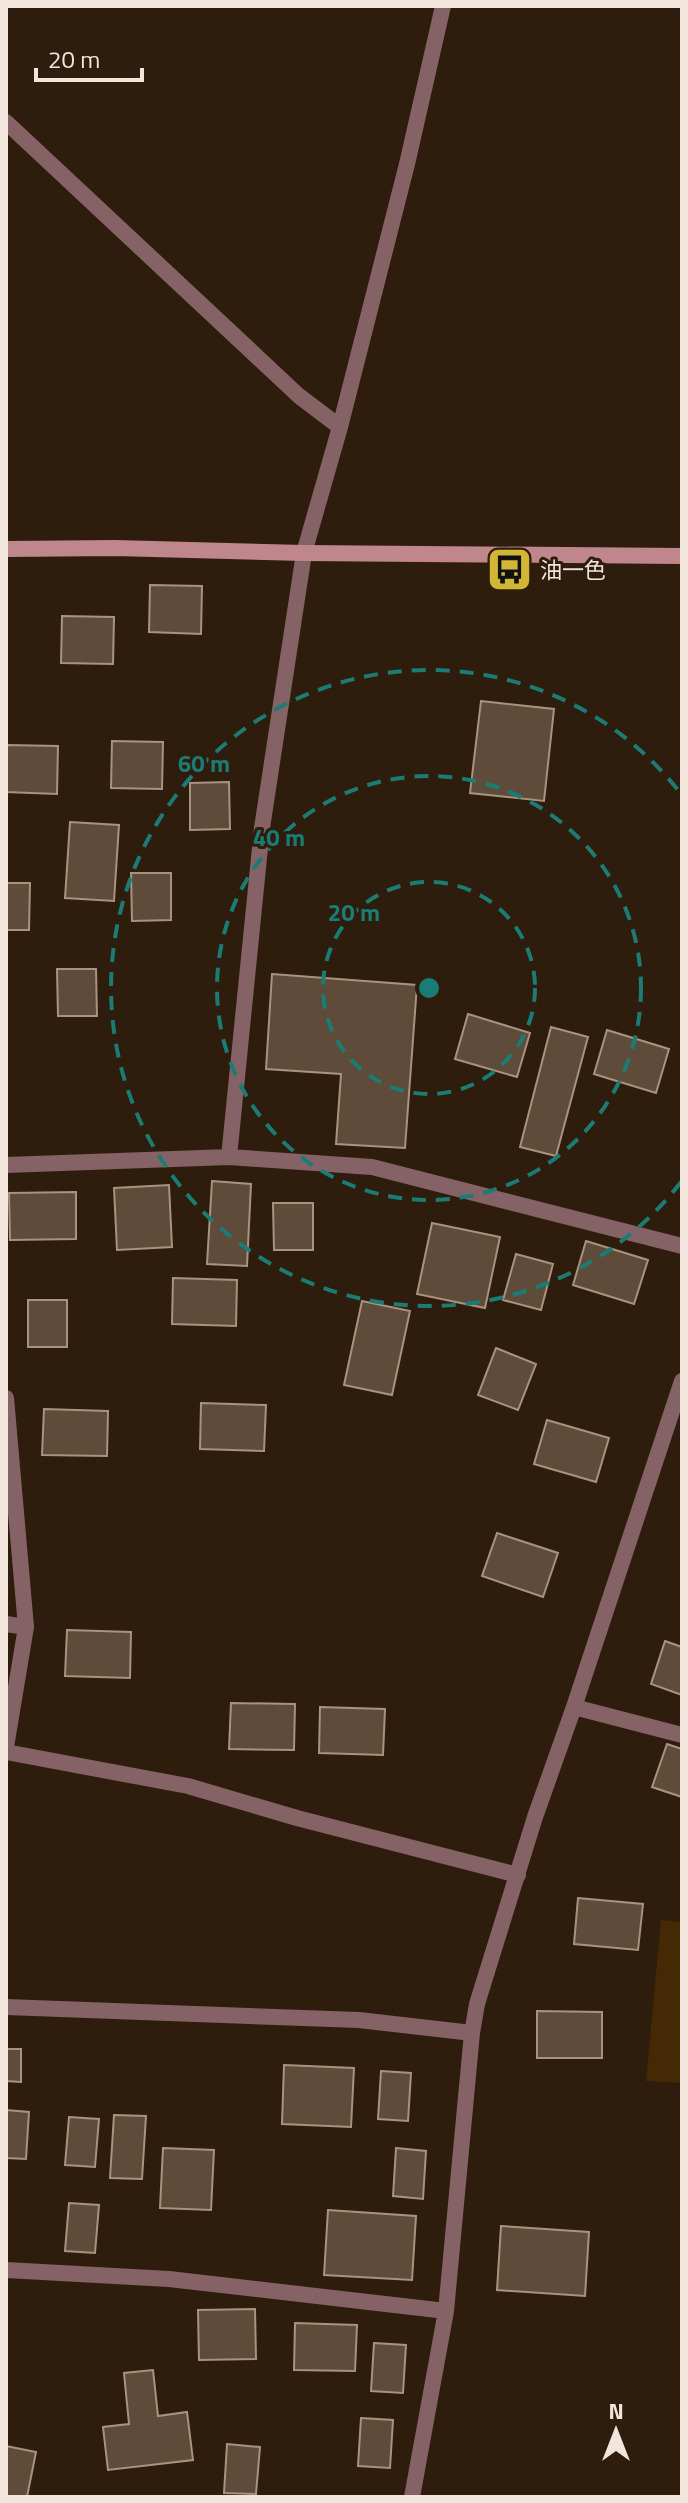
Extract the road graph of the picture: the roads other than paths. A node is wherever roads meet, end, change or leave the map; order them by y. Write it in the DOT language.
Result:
graph roads {
  1 [pos="443,6"];
  2 [pos="6,122"];
  3 [pos="340,427"];
  4 [pos="6,549"];
  5 [pos="304,553"];
  6 [pos="682,556"];
  7 [pos="229,1157"];
  8 [pos="6,1165"];
  9 [pos="682,1246"];
  10 [pos="682,1381"];
  11 [pos="6,1398"];
  12 [pos="6,1624"];
  13 [pos="26,1627"];
  14 [pos="574,1707"];
  15 [pos="682,1735"];
  16 [pos="6,1749"];
  17 [pos="518,1875"];
  18 [pos="6,2007"];
  19 [pos="472,2033"];
  20 [pos="6,2270"];
  21 [pos="446,2311"];
  22 [pos="412,2497"];
  1 -- 3 [label="street"];
  2 -- 3 [label="street"];
  3 -- 5 [label="street"];
  4 -- 5 [label="street"];
  5 -- 6 [label="street"];
  5 -- 7 [label="street"];
  7 -- 8 [label="street"];
  7 -- 9 [label="street"];
  10 -- 14 [label="street"];
  11 -- 13 [label="street"];
  12 -- 13 [label="street"];
  13 -- 16 [label="street"];
  14 -- 15 [label="street"];
  14 -- 17 [label="street"];
  16 -- 17 [label="street"];
  17 -- 19 [label="street"];
  18 -- 19 [label="street"];
  19 -- 21 [label="street"];
  20 -- 21 [label="street"];
  21 -- 22 [label="street"];
}
